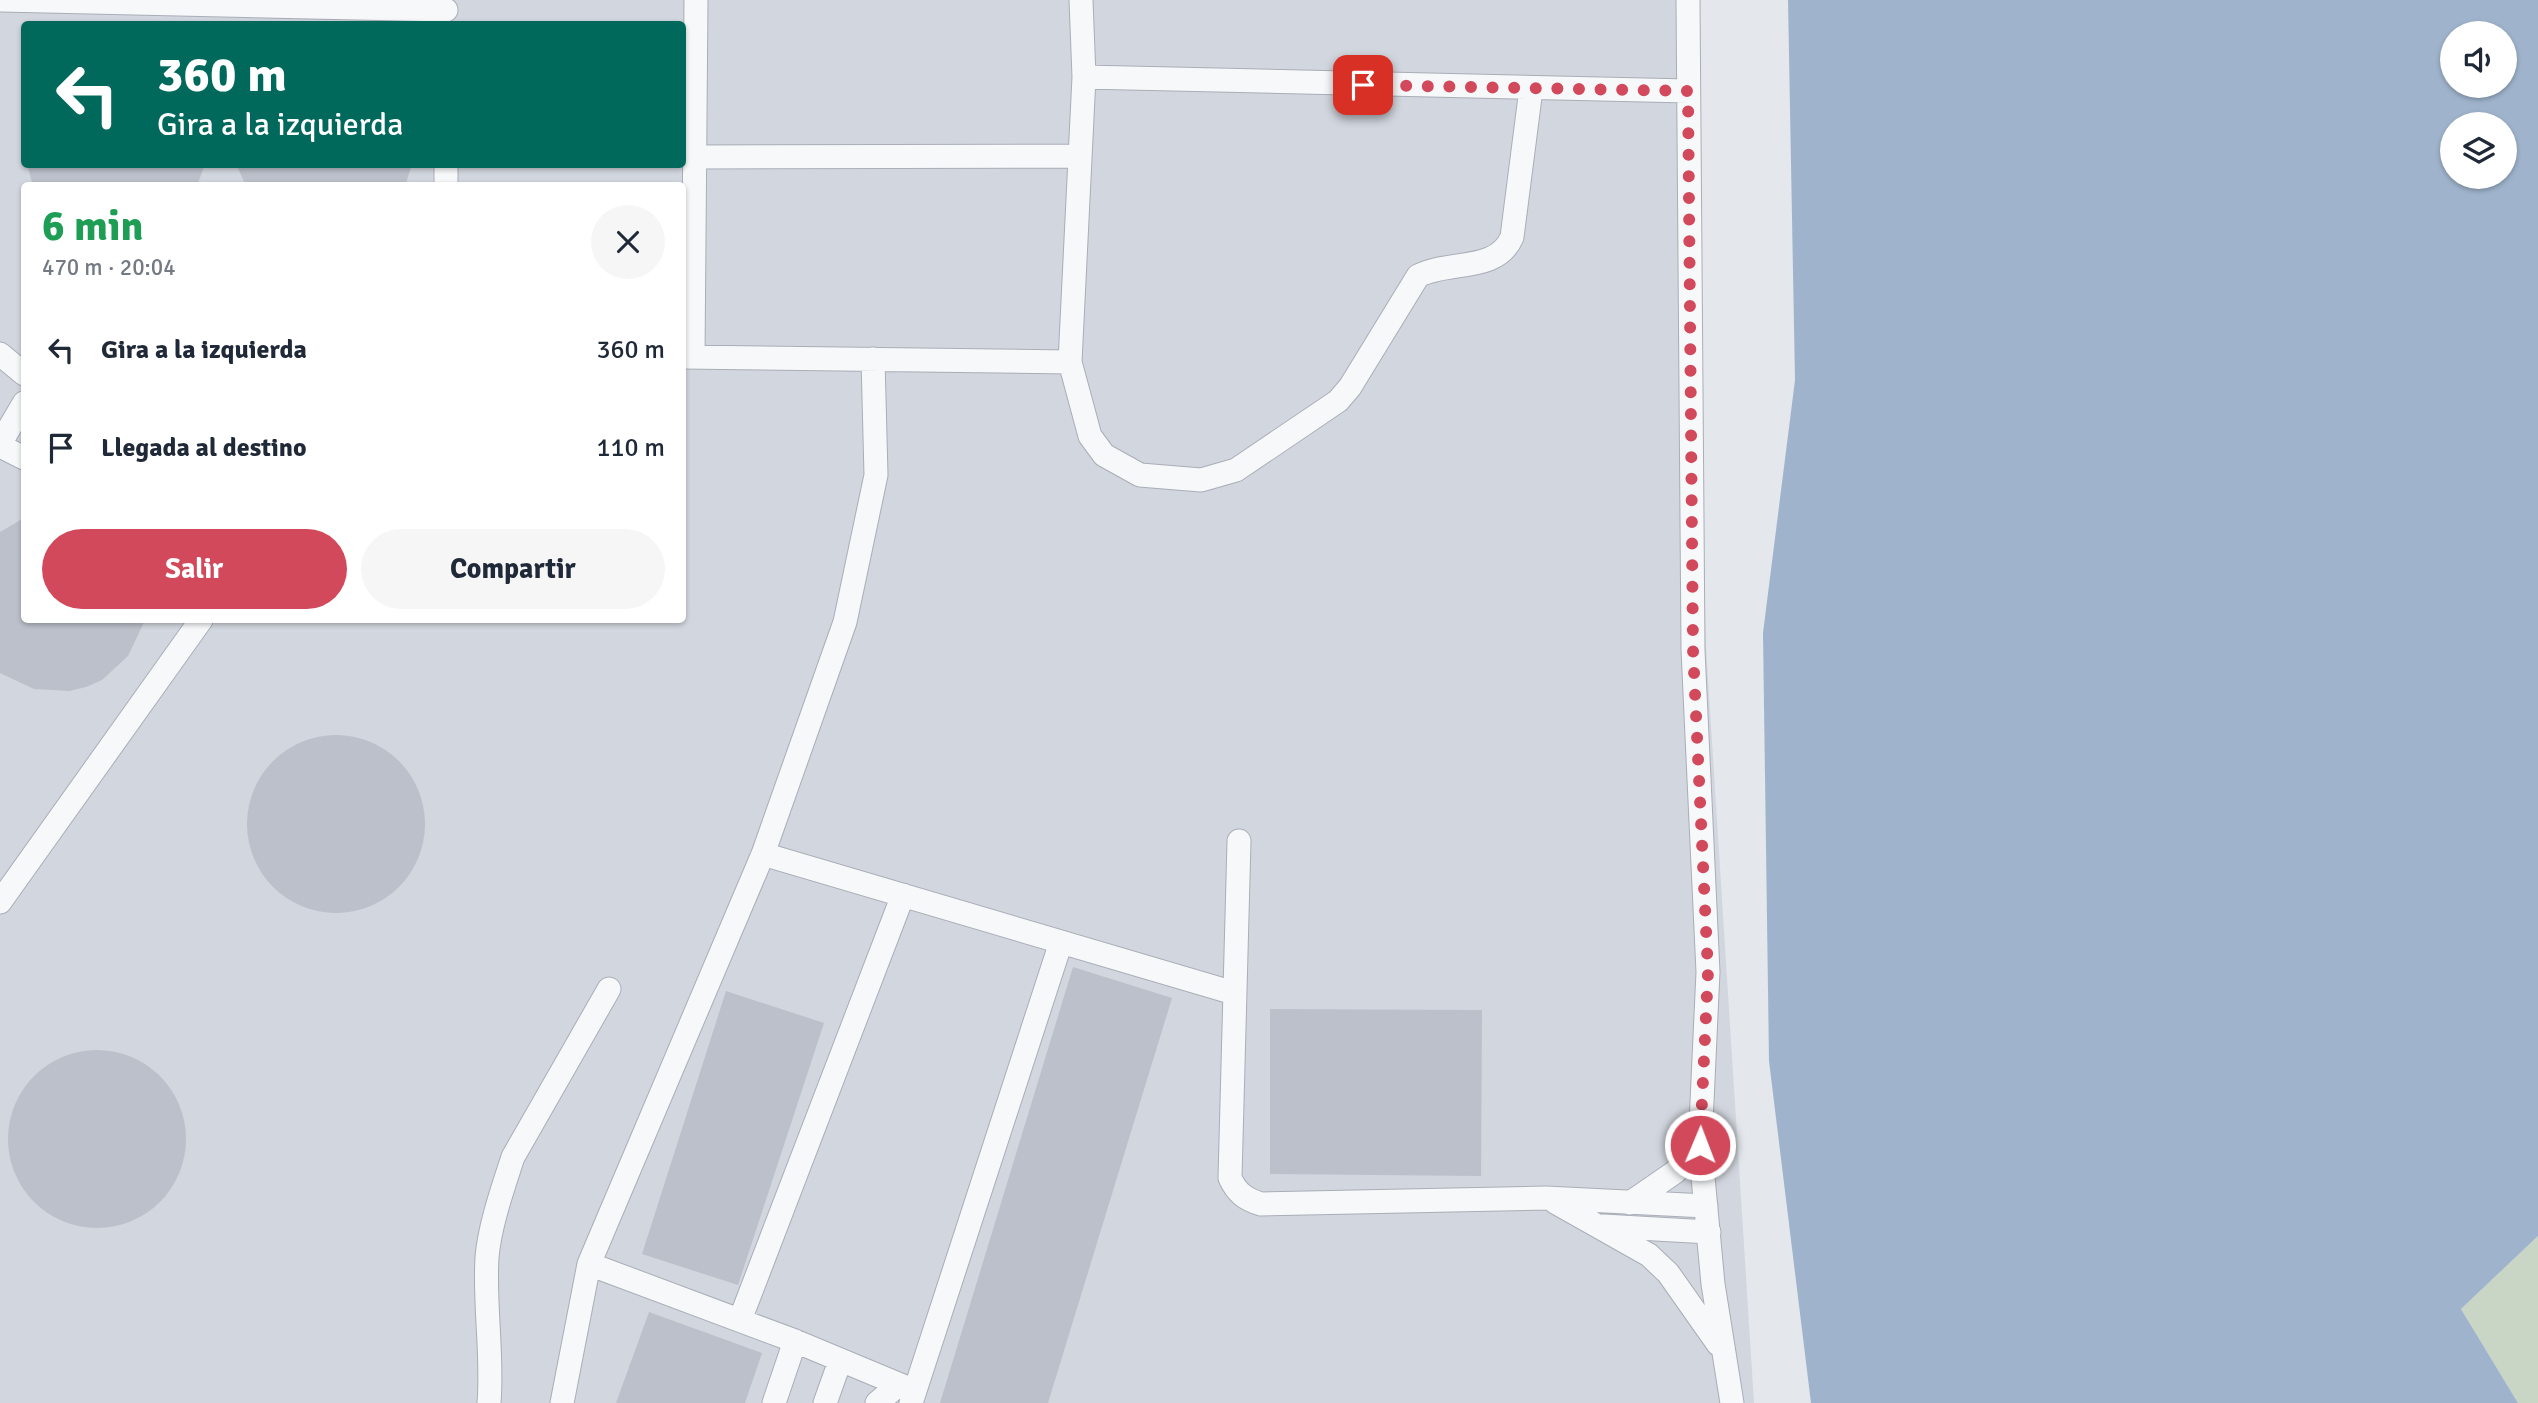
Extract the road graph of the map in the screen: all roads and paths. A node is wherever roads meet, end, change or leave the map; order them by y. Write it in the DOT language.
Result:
graph roads {
  1 [pos="1,0"];
  2 [pos="696,0"];
  3 [pos="1081,0"];
  4 [pos="1688,0"];
  5 [pos="446,11"];
  6 [pos="1084,77"];
  7 [pos="1531,89"];
  8 [pos="1688,91"];
  9 [pos="1080,156"];
  10 [pos="695,157"];
  11 [pos="0,354"];
  12 [pos="688,357"];
  13 [pos="873,359"];
  14 [pos="1070,362"];
  15 [pos="21,372"];
  16 [pos="21,408"];
  17 [pos="0,445"];
  18 [pos="21,456"];
  19 [pos="199,623"];
  20 [pos="1239,841"];
  21 [pos="763,854"];
  22 [pos="903,895"];
  23 [pos="0,902"];
  24 [pos="1060,942"];
  25 [pos="609,989"];
  26 [pos="1234,993"];
  27 [pos="1700,1145"];
  28 [pos="1546,1198"];
  29 [pos="1630,1203"];
  30 [pos="1706,1206"];
  31 [pos="1600,1226"];
  32 [pos="1709,1232"];
  33 [pos="589,1264"];
  34 [pos="740,1320"];
  35 [pos="795,1341"];
  36 [pos="1722,1349"];
  37 [pos="840,1361"];
  38 [pos="908,1394"];
  39 [pos="489,1403"];
  40 [pos="562,1403"];
  41 [pos="774,1403"];
  42 [pos="825,1403"];
  43 [pos="877,1403"];
  44 [pos="1732,1403"];
  1 -- 5 [label="street"];
  2 -- 10 [label="street"];
  3 -- 6 [label="street"];
  4 -- 8 [label="street"];
  6 -- 7 [label="street"];
  6 -- 9 [label="street"];
  7 -- 8 [label="street"];
  7 -- 14 [label="street"];
  8 -- 27 [label="street"];
  9 -- 10 [label="street"];
  9 -- 14 [label="street"];
  10 -- 12 [label="street"];
  11 -- 15 [label="street"];
  12 -- 13 [label="street"];
  13 -- 14 [label="street"];
  13 -- 21 [label="street"];
  16 -- 17 [label="street"];
  17 -- 18 [label="street"];
  19 -- 23 [label="street"];
  20 -- 26 [label="street"];
  21 -- 22 [label="street"];
  21 -- 33 [label="street"];
  22 -- 24 [label="street"];
  22 -- 34 [label="street"];
  24 -- 26 [label="street"];
  24 -- 38 [label="street"];
  25 -- 39 [label="street"];
  26 -- 28 [label="street"];
  27 -- 29 [label="street"];
  27 -- 30 [label="street"];
  28 -- 29 [label="street"];
  28 -- 31 [label="street"];
  29 -- 30 [label="street"];
  30 -- 32 [label="street"];
  31 -- 32 [label="street"];
  31 -- 36 [label="street"];
  32 -- 36 [label="street"];
  33 -- 34 [label="street"];
  33 -- 40 [label="street"];
  34 -- 35 [label="street"];
  35 -- 37 [label="street"];
  35 -- 41 [label="street"];
  36 -- 44 [label="street"];
  37 -- 38 [label="street"];
  37 -- 42 [label="street"];
  38 -- 43 [label="street"];
}
